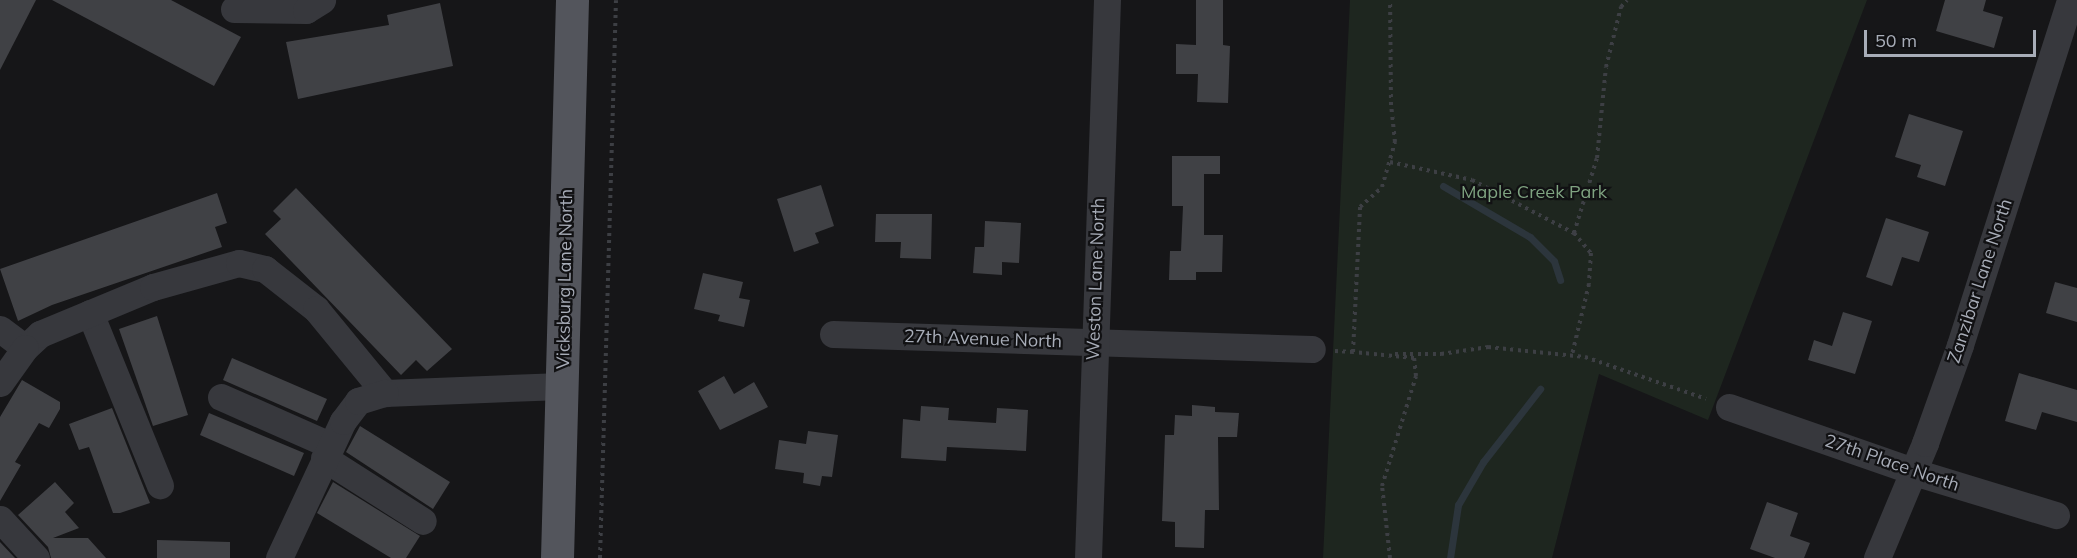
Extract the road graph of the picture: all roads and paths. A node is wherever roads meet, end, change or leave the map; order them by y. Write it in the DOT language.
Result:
graph roads {
  1 [pos="322,0"];
  2 [pos="572,0"];
  3 [pos="616,0"];
  4 [pos="1107,0"];
  5 [pos="1390,0"];
  6 [pos="1627,0"];
  7 [pos="2070,0"];
  8 [pos="234,9"];
  9 [pos="1390,162"];
  10 [pos="1574,233"];
  11 [pos="90,313"];
  12 [pos="0,330"];
  13 [pos="833,334"];
  14 [pos="1093,343"];
  15 [pos="25,348"];
  16 [pos="1312,349"];
  17 [pos="1353,352"];
  18 [pos="1572,355"];
  19 [pos="0,383"];
  20 [pos="562,386"];
  21 [pos="385,393"];
  22 [pos="221,397"];
  23 [pos="1729,407"];
  24 [pos="327,451"];
  25 [pos="1914,472"];
  26 [pos="160,485"];
  27 [pos="2056,515"];
  28 [pos="0,519"];
  29 [pos="423,521"];
  30 [pos="36,558"];
  31 [pos="279,558"];
  32 [pos="557,558"];
  33 [pos="600,558"];
  34 [pos="1088,558"];
  35 [pos="1390,558"];
  36 [pos="1877,558"];
  1 -- 8 [label="street"];
  2 -- 20 [label="main road, Vicksburg Lane North"];
  3 -- 33 [label="path"];
  4 -- 14 [label="street, Weston Lane North"];
  5 -- 9 [label="path"];
  6 -- 10 [label="path"];
  7 -- 25 [label="street, Zanzibar Lane North"];
  9 -- 10 [label="path"];
  9 -- 17 [label="path"];
  10 -- 18 [label="path"];
  11 -- 15 [label="street"];
  11 -- 21 [label="street"];
  11 -- 26 [label="street"];
  12 -- 15 [label="street"];
  13 -- 14 [label="street, 27th Avenue North"];
  14 -- 16 [label="street, 27th Avenue North"];
  14 -- 34 [label="street, Weston Lane North"];
  15 -- 19 [label="street"];
  16 -- 17 [label="path"];
  17 -- 18 [label="path"];
  17 -- 35 [label="path"];
  18 -- 23 [label="path"];
  20 -- 21 [label="street"];
  20 -- 32 [label="main road, Vicksburg Lane North"];
  21 -- 24 [label="street"];
  22 -- 24 [label="street"];
  23 -- 25 [label="street, 27th Place North"];
  24 -- 29 [label="street"];
  24 -- 31 [label="street"];
  25 -- 27 [label="street, 27th Place North"];
  25 -- 36 [label="street, Zanzibar Lane North"];
  28 -- 30 [label="street"];
}
